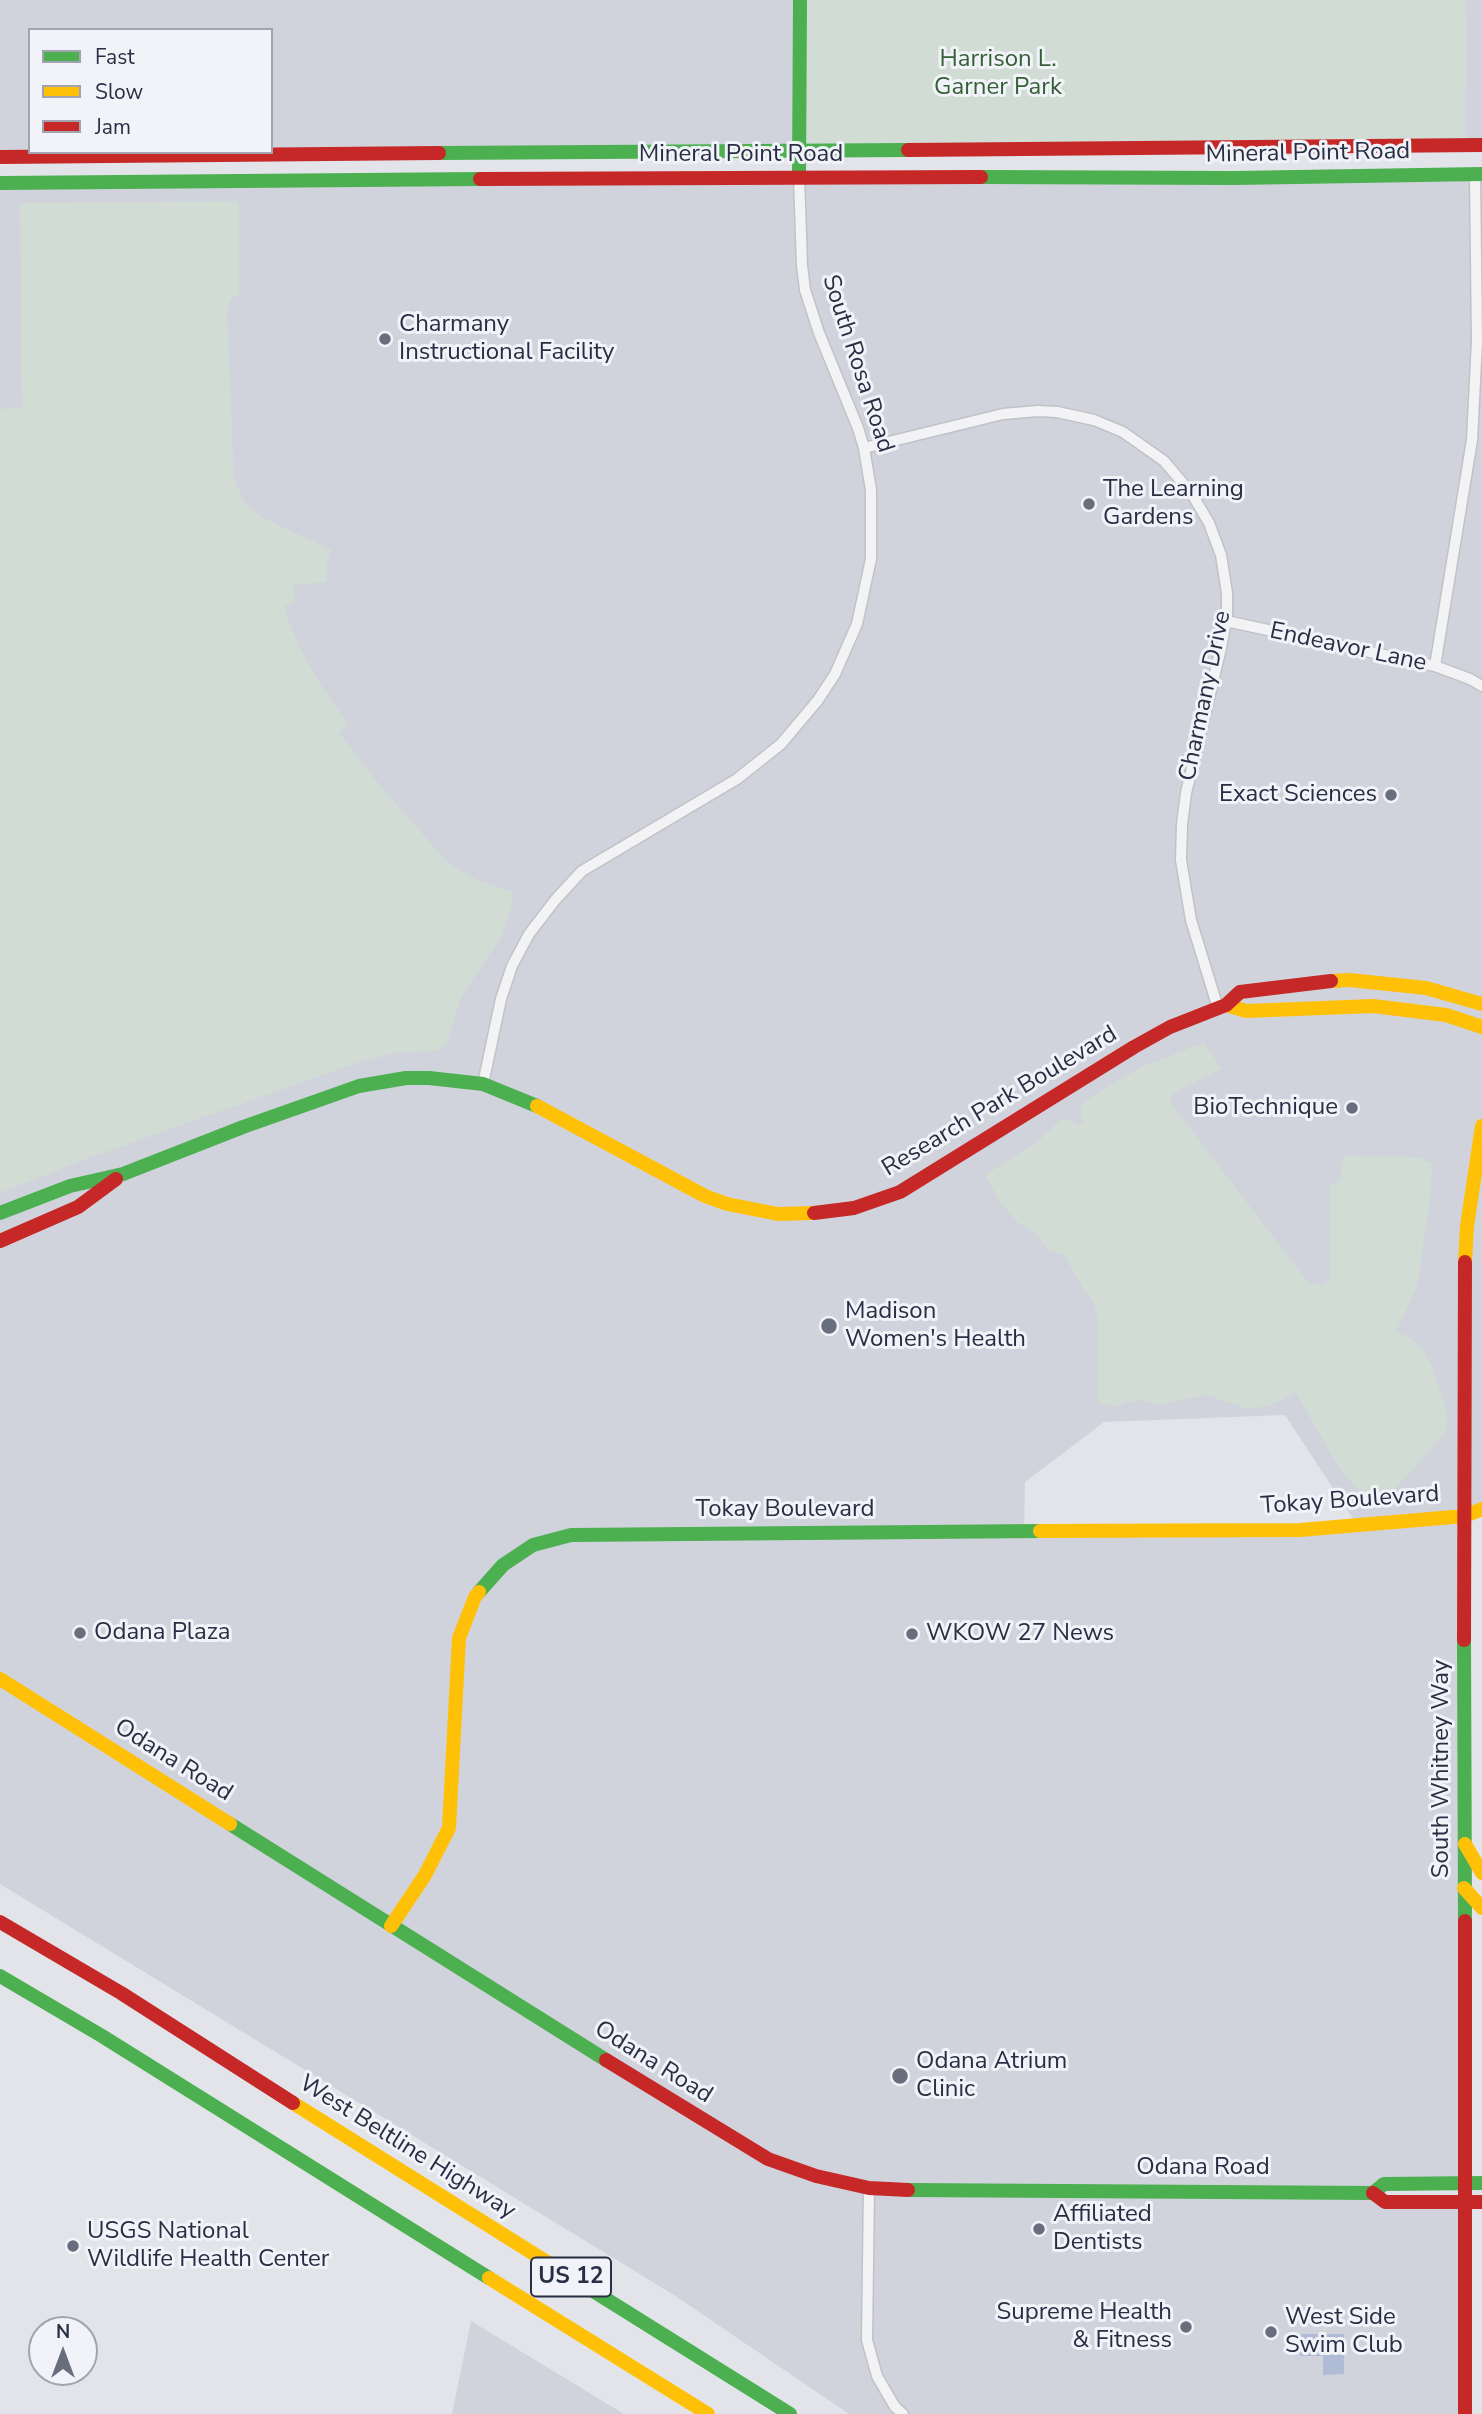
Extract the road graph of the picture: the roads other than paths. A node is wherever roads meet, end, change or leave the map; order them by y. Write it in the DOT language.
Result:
graph roads {
  1 [pos="800,0"];
  2 [pos="1482,145"];
  3 [pos="799,149"];
  4 [pos="0,157"];
  5 [pos="1479,174"];
  6 [pos="799,177"];
  7 [pos="0,183"];
  8 [pos="864,448"];
  9 [pos="1226,621"];
  10 [pos="1435,666"];
  11 [pos="1482,677"];
  12 [pos="1470,679"];
  13 [pos="1482,686"];
  14 [pos="1482,1004"];
  15 [pos="1222,1007"];
  16 [pos="1482,1027"];
  17 [pos="483,1084"];
  18 [pos="1482,1126"];
  19 [pos="123,1174"];
  20 [pos="0,1213"];
  21 [pos="0,1241"];
  22 [pos="1482,1509"];
  23 [pos="1465,1516"];
  24 [pos="1482,1522"];
  25 [pos="0,1679"];
  26 [pos="1464,1843"];
  27 [pos="1482,1873"];
  28 [pos="1464,1888"];
  29 [pos="1482,1908"];
  30 [pos="0,1922"];
  31 [pos="391,1926"];
  32 [pos="0,1976"];
  33 [pos="1465,2183"];
  34 [pos="1482,2183"];
  35 [pos="869,2188"];
  36 [pos="1373,2193"];
  37 [pos="1482,2202"];
  38 [pos="1465,2203"];
  39 [pos="708,2414"];
  40 [pos="790,2414"];
  41 [pos="903,2414"];
  42 [pos="1465,2414"];
  1 -- 3 [label="main road, South Rosa Road"];
  2 -- 3 [label="main road, Mineral Point Road"];
  3 -- 4 [label="main road, Mineral Point Road"];
  3 -- 6 [label="main road, South Rosa Road"];
  5 -- 6 [label="main road, Mineral Point Road"];
  5 -- 10 [label="street"];
  6 -- 7 [label="main road, Mineral Point Road"];
  6 -- 8 [label="street, South Rosa Road"];
  8 -- 9 [label="street, Charmany Drive"];
  8 -- 17 [label="street, South Rosa Road"];
  9 -- 10 [label="street, Endeavor Lane"];
  9 -- 15 [label="street, Charmany Drive"];
  10 -- 12 [label="street, Endeavor Lane"];
  11 -- 12 [label="street, Endeavor Lane"];
  12 -- 13 [label="street, Endeavor Lane"];
  14 -- 15 [label="main road, Research Park Boulevard"];
  15 -- 16 [label="main road"];
  15 -- 17 [label="main road, Research Park Boulevard"];
  17 -- 19 [label="main road, Research Park Boulevard"];
  18 -- 23 [label="main road, South Whitney Way"];
  19 -- 20 [label="main road, Research Park Boulevard"];
  19 -- 21 [label="main road, Research Park Boulevard"];
  22 -- 23 [label="main road, Tokay Boulevard"];
  23 -- 24 [label="main road, Tokay Boulevard"];
  23 -- 26 [label="main road, South Whitney Way"];
  23 -- 31 [label="main road, Tokay Boulevard"];
  25 -- 31 [label="main road, Odana Road"];
  26 -- 27 [label="main road"];
  26 -- 28 [label="main road, South Whitney Way"];
  28 -- 29 [label="main road"];
  28 -- 33 [label="main road, South Whitney Way"];
  30 -- 40 [label="main road, West Beltline Highway / US 12"];
  31 -- 35 [label="main road, Odana Road"];
  32 -- 39 [label="main road, US 12"];
  33 -- 34 [label="main road, Odana Road"];
  33 -- 36 [label="main road, Odana Road"];
  33 -- 38 [label="main road, South Whitney Way"];
  35 -- 36 [label="main road, Odana Road"];
  35 -- 41 [label="street"];
  36 -- 38 [label="main road, Odana Road"];
  37 -- 38 [label="main road, Odana Road"];
  38 -- 42 [label="main road, South Whitney Way"];
}
